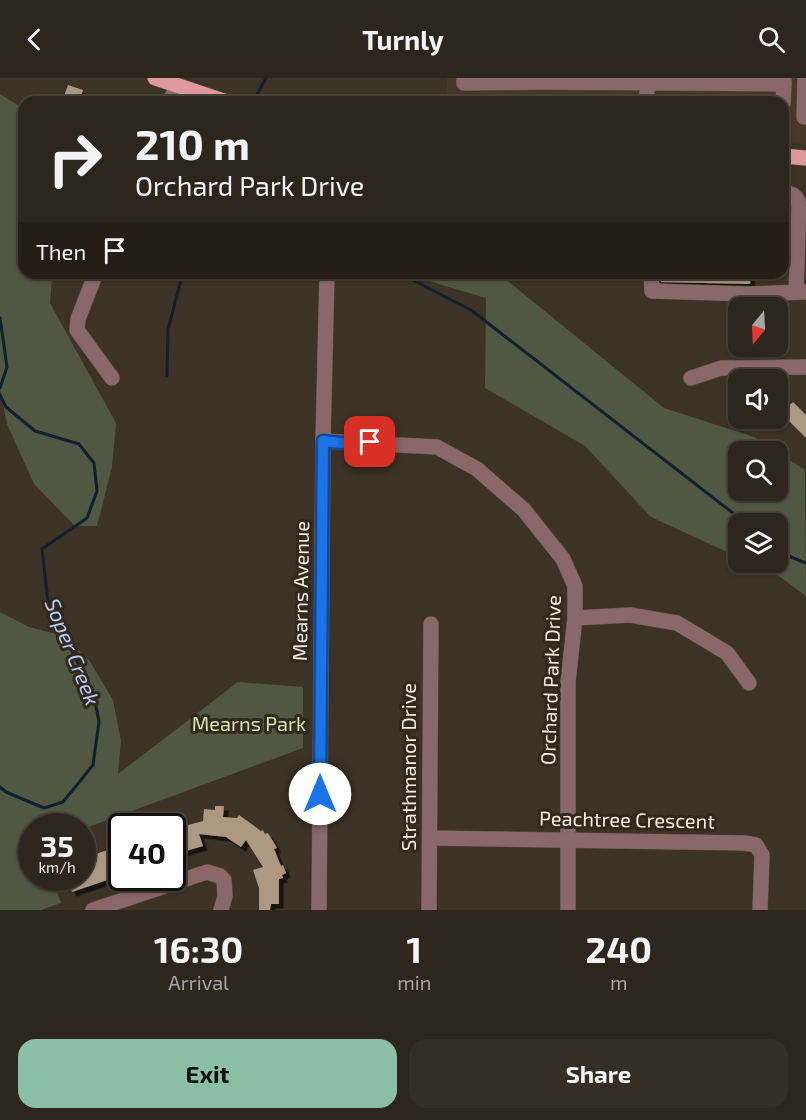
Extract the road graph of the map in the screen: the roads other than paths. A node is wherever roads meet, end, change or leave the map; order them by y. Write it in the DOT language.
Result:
graph roads {
  1 [pos="155,78"];
  2 [pos="464,78"];
  3 [pos="805,78"];
  4 [pos="531,80"];
  5 [pos="784,81"];
  6 [pos="647,83"];
  7 [pos="178,86"];
  8 [pos="173,96"];
  9 [pos="209,96"];
  10 [pos="647,96"];
  11 [pos="783,96"];
  12 [pos="806,117"];
  13 [pos="789,157"];
  14 [pos="806,158"];
  15 [pos="789,194"];
  16 [pos="94,279"];
  17 [pos="327,279"];
  18 [pos="651,279"];
  19 [pos="801,292"];
  20 [pos="806,367"];
  21 [pos="112,378"];
  22 [pos="691,378"];
  23 [pos="323,441"];
  24 [pos="574,618"];
  25 [pos="431,624"];
  26 [pos="749,683"];
  27 [pos="430,838"];
  28 [pos="569,840"];
  29 [pos="93,910"];
  30 [pos="221,910"];
  31 [pos="319,910"];
  32 [pos="429,910"];
  33 [pos="568,910"];
  34 [pos="760,910"];
  1 -- 7 [label="main road"];
  2 -- 4 [label="street"];
  3 -- 12 [label="street"];
  4 -- 6 [label="street"];
  5 -- 6 [label="street"];
  5 -- 11 [label="street"];
  6 -- 10 [label="street"];
  7 -- 8 [label="street"];
  7 -- 9 [label="main road"];
  13 -- 14 [label="main road"];
  15 -- 19 [label="street"];
  16 -- 21 [label="street"];
  17 -- 23 [label="street, Mearns Avenue"];
  18 -- 19 [label="street"];
  20 -- 22 [label="street"];
  23 -- 24 [label="street, Orchard Park Drive"];
  23 -- 31 [label="street, Mearns Avenue"];
  24 -- 26 [label="street"];
  24 -- 28 [label="street, Orchard Park Drive"];
  25 -- 27 [label="street, Strathmanor Drive"];
  27 -- 28 [label="street, Peachtree Crescent"];
  27 -- 32 [label="street, Strathmanor Drive"];
  28 -- 33 [label="street, Orchard Park Drive"];
  28 -- 34 [label="street, Peachtree Crescent"];
  29 -- 30 [label="street"];
}
